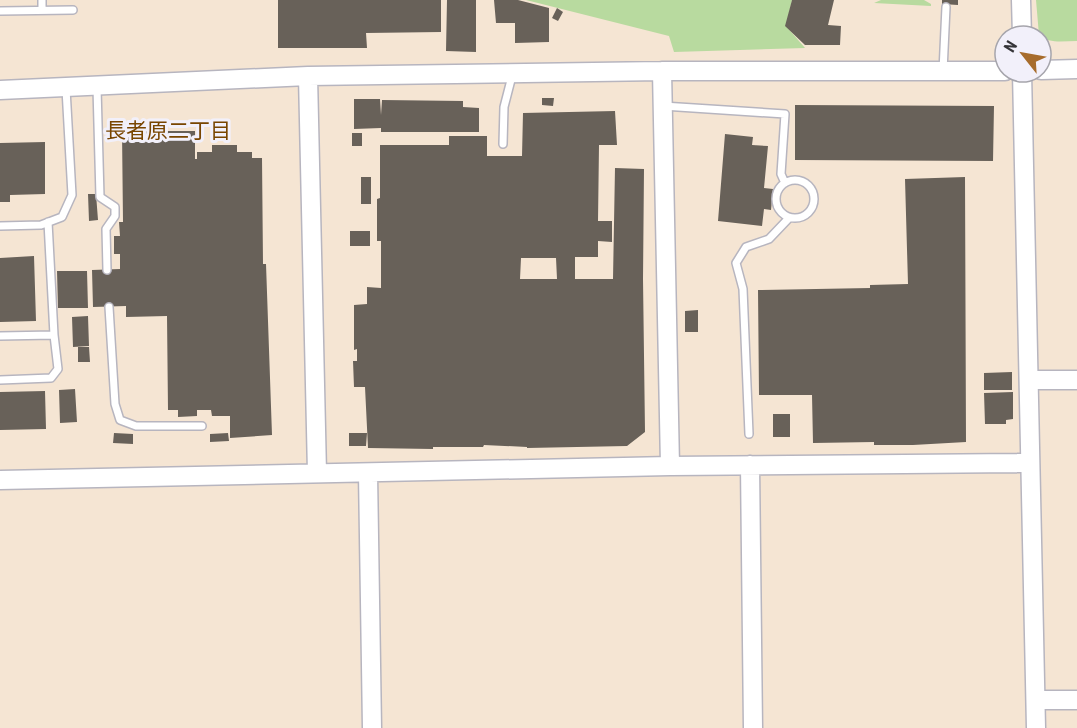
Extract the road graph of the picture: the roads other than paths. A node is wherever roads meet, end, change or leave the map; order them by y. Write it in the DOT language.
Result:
graph roads {
  1 [pos="42,0"];
  2 [pos="1021,0"];
  3 [pos="946,7"];
  4 [pos="42,10"];
  5 [pos="73,10"];
  6 [pos="0,11"];
  7 [pos="1022,24"];
  8 [pos="1077,69"];
  9 [pos="944,70"];
  10 [pos="993,70"];
  11 [pos="1053,70"];
  12 [pos="662,71"];
  13 [pos="512,73"];
  14 [pos="308,76"];
  15 [pos="1022,84"];
  16 [pos="97,86"];
  17 [pos="66,87"];
  18 [pos="0,90"];
  19 [pos="663,106"];
  20 [pos="503,144"];
  21 [pos="785,183"];
  22 [pos="789,218"];
  23 [pos="48,222"];
  24 [pos="0,226"];
  25 [pos="107,270"];
  26 [pos="109,306"];
  27 [pos="54,335"];
  28 [pos="0,336"];
  29 [pos="0,380"];
  30 [pos="1029,380"];
  31 [pos="1077,380"];
  32 [pos="202,426"];
  33 [pos="748,434"];
  34 [pos="1030,463"];
  35 [pos="750,465"];
  36 [pos="670,466"];
  37 [pos="368,472"];
  38 [pos="317,473"];
  39 [pos="0,480"];
  40 [pos="1036,700"];
  41 [pos="1077,700"];
  42 [pos="372,728"];
  43 [pos="753,728"];
  44 [pos="1036,728"];
  1 -- 4 [label="lane"];
  2 -- 7 [label="street"];
  3 -- 9 [label="lane"];
  4 -- 5 [label="lane"];
  4 -- 6 [label="lane"];
  8 -- 11 [label="street"];
  9 -- 10 [label="street"];
  9 -- 12 [label="street"];
  12 -- 13 [label="street"];
  12 -- 19 [label="street"];
  13 -- 14 [label="street"];
  13 -- 20 [label="lane"];
  14 -- 16 [label="street"];
  14 -- 38 [label="street"];
  15 -- 30 [label="street"];
  16 -- 17 [label="street"];
  16 -- 25 [label="lane"];
  17 -- 18 [label="street"];
  17 -- 23 [label="lane"];
  19 -- 21 [label="lane"];
  19 -- 36 [label="street"];
  21 -- 22 [label="lane"];
  21 -- 22 [label="lane"];
  22 -- 33 [label="lane"];
  23 -- 24 [label="lane"];
  23 -- 27 [label="lane"];
  26 -- 32 [label="lane"];
  27 -- 28 [label="lane"];
  27 -- 29 [label="lane"];
  30 -- 31 [label="street"];
  30 -- 34 [label="street"];
  34 -- 35 [label="street"];
  34 -- 40 [label="street"];
  35 -- 36 [label="street"];
  35 -- 43 [label="street"];
  36 -- 37 [label="street"];
  37 -- 38 [label="street"];
  37 -- 42 [label="street"];
  38 -- 39 [label="street"];
  40 -- 41 [label="street"];
  40 -- 44 [label="street"];
}
